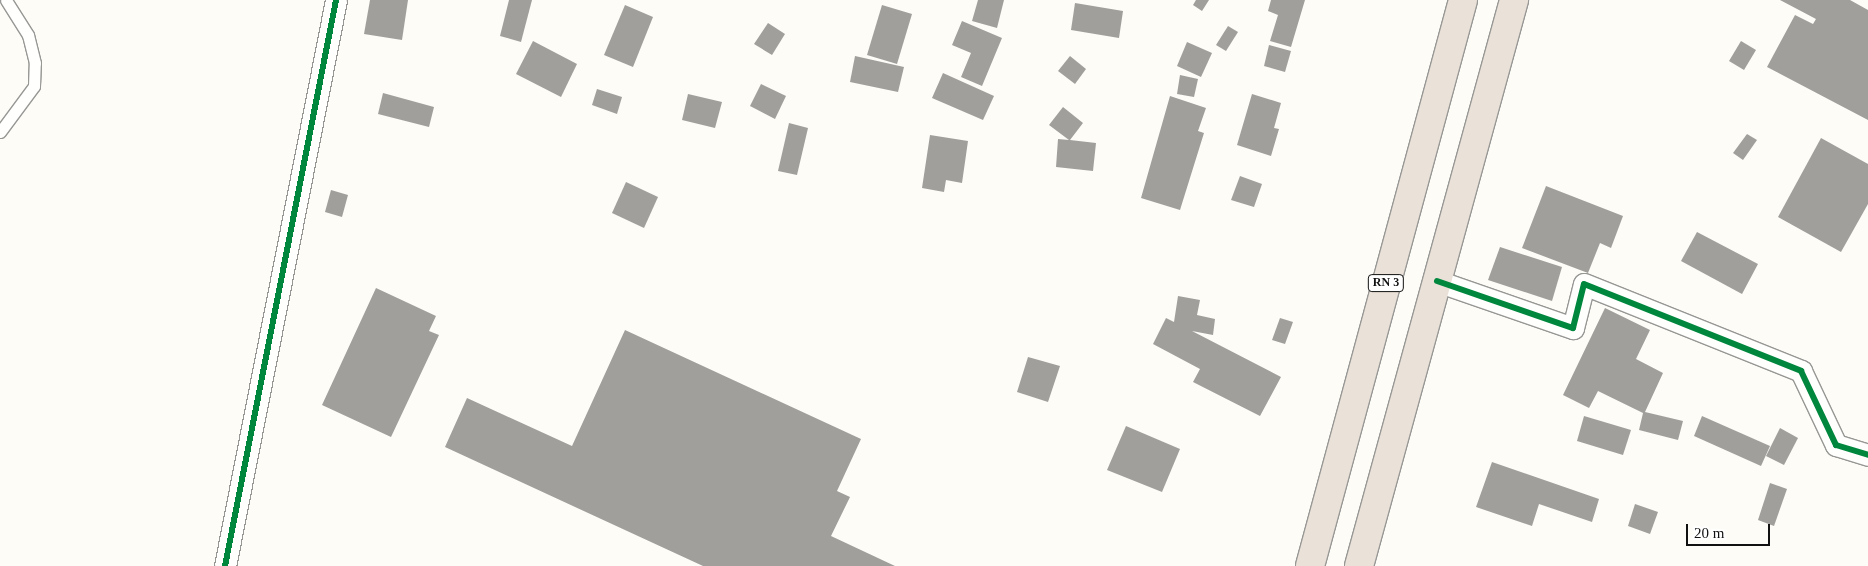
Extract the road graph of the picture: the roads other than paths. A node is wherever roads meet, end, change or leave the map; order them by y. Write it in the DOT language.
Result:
graph roads {
  1 [pos="6,0"];
  2 [pos="336,0"];
  3 [pos="1463,0"];
  4 [pos="1514,0"];
  5 [pos="0,132"];
  6 [pos="1437,281"];
  7 [pos="1868,455"];
  8 [pos="225,566"];
  9 [pos="1310,566"];
  10 [pos="1359,566"];
  1 -- 5 [label="lane"];
  2 -- 8 [label="street"];
  3 -- 9 [label="highway, RN 3"];
  4 -- 6 [label="highway"];
  6 -- 7 [label="street"];
  6 -- 10 [label="highway"];
}
